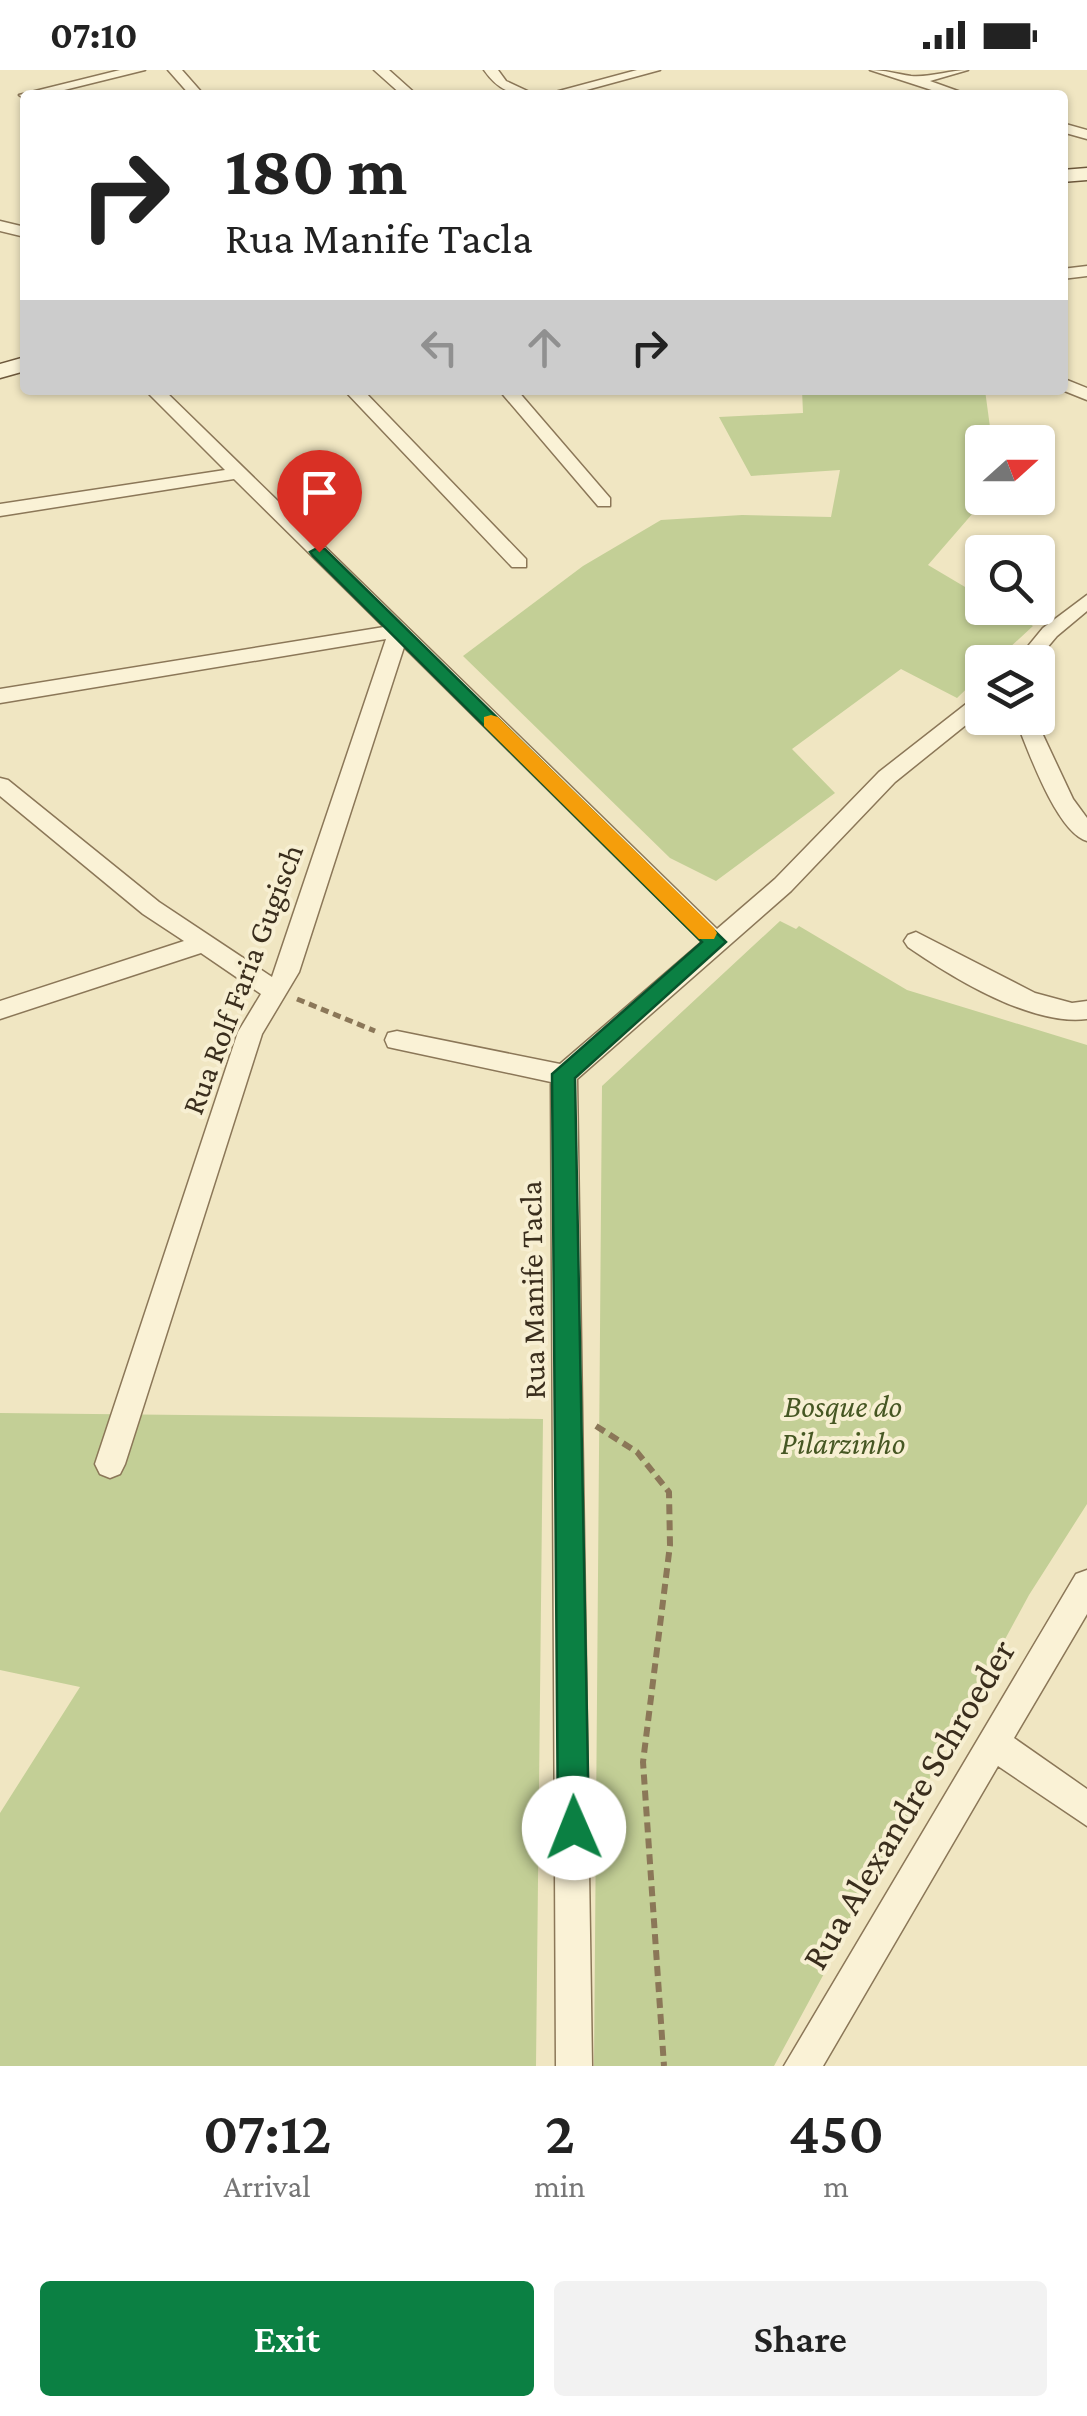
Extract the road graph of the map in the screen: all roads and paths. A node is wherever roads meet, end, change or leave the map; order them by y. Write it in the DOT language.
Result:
graph roads {
  1 [pos="138,70"];
  2 [pos="175,70"];
  3 [pos="382,70"];
  4 [pos="491,70"];
  5 [pos="653,70"];
  6 [pos="877,70"];
  7 [pos="961,70"];
  8 [pos="913,80"];
  9 [pos="48,90"];
  10 [pos="193,90"];
  11 [pos="404,90"];
  12 [pos="516,90"];
  13 [pos="571,90"];
  14 [pos="946,90"];
  15 [pos="159,395"];
  16 [pos="357,395"];
  17 [pos="512,395"];
  18 [pos="238,473"];
  19 [pos="604,502"];
  20 [pos="0,510"];
  21 [pos="519,563"];
  22 [pos="1087,600"];
  23 [pos="399,631"];
  24 [pos="1039,645"];
  25 [pos="0,696"];
  26 [pos="965,715"];
  27 [pos="1033,735"];
  28 [pos="0,785"];
  29 [pos="1087,833"];
  30 [pos="916,941"];
  31 [pos="716,942"];
  32 [pos="203,944"];
  33 [pos="275,991"];
  34 [pos="0,1010"];
  35 [pos="1087,1010"];
  36 [pos="397,1040"];
  37 [pos="564,1074"];
  38 [pos="568,1408"];
  39 [pos="110,1464"];
  40 [pos="1087,1585"];
  41 [pos="994,1743"];
  42 [pos="1087,1809"];
  43 [pos="574,2066"];
  44 [pos="664,2066"];
  45 [pos="802,2066"];
  1 -- 9 [label="street"];
  2 -- 10 [label="street"];
  3 -- 11 [label="street"];
  4 -- 12 [label="street"];
  5 -- 13 [label="street"];
  6 -- 8 [label="street"];
  7 -- 8 [label="street"];
  8 -- 14 [label="street"];
  15 -- 18 [label="street"];
  16 -- 21 [label="street"];
  17 -- 19 [label="street"];
  18 -- 20 [label="street"];
  18 -- 23 [label="street"];
  22 -- 24 [label="street"];
  23 -- 25 [label="street"];
  23 -- 31 [label="street"];
  23 -- 33 [label="street, Rua Rolf Faria Gugisch"];
  26 -- 31 [label="street"];
  27 -- 29 [label="street"];
  28 -- 32 [label="street"];
  30 -- 35 [label="street"];
  31 -- 37 [label="street"];
  32 -- 33 [label="street"];
  32 -- 34 [label="street"];
  33 -- 36 [label="path"];
  33 -- 39 [label="street, Rua Rolf Faria Gugisch"];
  36 -- 37 [label="street"];
  37 -- 38 [label="street, Rua Manife Tacla"];
  38 -- 43 [label="street, Rua Manife Tacla"];
  38 -- 44 [label="path"];
  40 -- 41 [label="street, Rua Alexandre Schroeder"];
  41 -- 42 [label="street"];
  41 -- 45 [label="street, Rua Alexandre Schroeder"];
}
